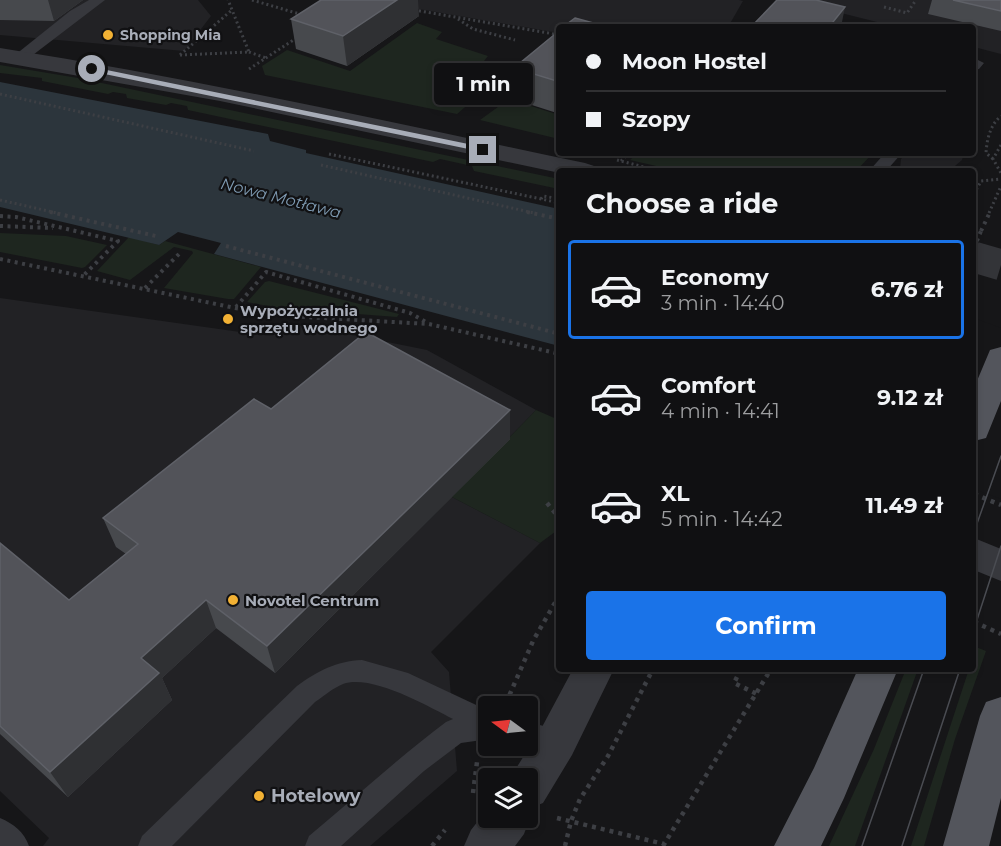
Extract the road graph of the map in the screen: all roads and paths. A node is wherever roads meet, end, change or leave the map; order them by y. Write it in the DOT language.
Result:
graph roads {
  1 [pos="98,0"];
  2 [pos="228,0"];
  3 [pos="252,0"];
  4 [pos="916,0"];
  5 [pos="884,7"];
  6 [pos="406,8"];
  7 [pos="232,10"];
  8 [pos="306,16"];
  9 [pos="455,17"];
  10 [pos="834,21"];
  11 [pos="846,24"];
  12 [pos="303,33"];
  13 [pos="556,34"];
  14 [pos="515,40"];
  15 [pos="249,52"];
  16 [pos="179,55"];
  17 [pos="10,56"];
  18 [pos="266,58"];
  19 [pos="172,61"];
  20 [pos="247,70"];
  21 [pos="0,94"];
  22 [pos="1001,116"];
  23 [pos="1001,145"];
  24 [pos="254,151"];
  25 [pos="329,154"];
  26 [pos="626,156"];
  27 [pos="891,156"];
  28 [pos="611,159"];
  29 [pos="993,159"];
  30 [pos="620,161"];
  31 [pos="321,165"];
  32 [pos="571,168"];
  33 [pos="647,168"];
  34 [pos="880,168"];
  35 [pos="1001,173"];
  36 [pos="1001,179"];
  37 [pos="1001,186"];
  38 [pos="976,191"];
  39 [pos="541,199"];
  40 [pos="0,200"];
  41 [pos="556,200"];
  42 [pos="0,216"];
  43 [pos="556,218"];
  44 [pos="0,226"];
  45 [pos="62,228"];
  46 [pos="156,236"];
  47 [pos="976,243"];
  48 [pos="226,246"];
  49 [pos="179,254"];
  50 [pos="0,259"];
  51 [pos="84,276"];
  52 [pos="145,288"];
  53 [pos="236,308"];
  54 [pos="429,324"];
  55 [pos="556,333"];
  56 [pos="556,353"];
  57 [pos="1001,358"];
  58 [pos="976,424"];
  59 [pos="976,495"];
  60 [pos="548,503"];
  61 [pos="1001,505"];
  62 [pos="556,514"];
  63 [pos="976,554"];
  64 [pos="1001,566"];
  65 [pos="556,601"];
  66 [pos="976,623"];
  67 [pos="1001,634"];
  68 [pos="592,672"];
  69 [pos="651,672"];
  70 [pos="740,672"];
  71 [pos="769,672"];
  72 [pos="877,672"];
  73 [pos="757,694"];
  74 [pos="508,696"];
  75 [pos="1001,716"];
  76 [pos="478,721"];
  77 [pos="478,727"];
  78 [pos="542,737"];
  79 [pos="477,763"];
  80 [pos="478,768"];
  81 [pos="533,768"];
  82 [pos="571,821"];
  83 [pos="488,828"];
  84 [pos="0,832"];
  85 [pos="663,845"];
  86 [pos="15,846"];
  87 [pos="152,846"];
  88 [pos="319,846"];
  89 [pos="487,846"];
  90 [pos="565,846"];
  91 [pos="797,846"];
  92 [pos="966,846"];
  1 -- 17 [label="lane"];
  2 -- 7 [label="path"];
  3 -- 8 [label="path"];
  4 -- 5 [label="path"];
  6 -- 9 [label="path"];
  7 -- 15 [label="path"];
  7 -- 16 [label="path"];
  9 -- 13 [label="path"];
  9 -- 14 [label="path"];
  10 -- 11 [label="path"];
  12 -- 18 [label="path"];
  15 -- 16 [label="path"];
  15 -- 18 [label="path"];
  16 -- 19 [label="path"];
  17 -- 32 [label="street"];
  18 -- 20 [label="path"];
  21 -- 24 [label="path"];
  22 -- 29 [label="path"];
  23 -- 29 [label="path"];
  25 -- 39 [label="path"];
  26 -- 30 [label="path"];
  27 -- 34 [label="lane"];
  28 -- 30 [label="path"];
  29 -- 35 [label="path"];
  30 -- 33 [label="path"];
  31 -- 43 [label="path"];
  36 -- 38 [label="path"];
  37 -- 47 [label="path, bridge"];
  39 -- 41 [label="path"];
  40 -- 46 [label="path"];
  42 -- 45 [label="path"];
  44 -- 45 [label="path"];
  45 -- 51 [label="path"];
  48 -- 55 [label="path"];
  49 -- 52 [label="path"];
  50 -- 51 [label="path"];
  51 -- 52 [label="path"];
  52 -- 53 [label="path"];
  53 -- 54 [label="path"];
  53 -- 54 [label="path"];
  54 -- 56 [label="path"];
  57 -- 58 [label="main road"];
  59 -- 61 [label="path"];
  60 -- 62 [label="path"];
  63 -- 64 [label="street"];
  65 -- 74 [label="path"];
  66 -- 67 [label="path"];
  68 -- 78 [label="street"];
  69 -- 82 [label="path"];
  70 -- 73 [label="path"];
  71 -- 73 [label="path"];
  72 -- 91 [label="main road"];
  73 -- 85 [label="path"];
  75 -- 92 [label="main road"];
  76 -- 87 [label="lane"];
  77 -- 88 [label="lane"];
  78 -- 81 [label="street"];
  79 -- 80 [label="path"];
  82 -- 85 [label="path"];
  82 -- 90 [label="path"];
  83 -- 89 [label="street"];
  84 -- 86 [label="lane"];
}
